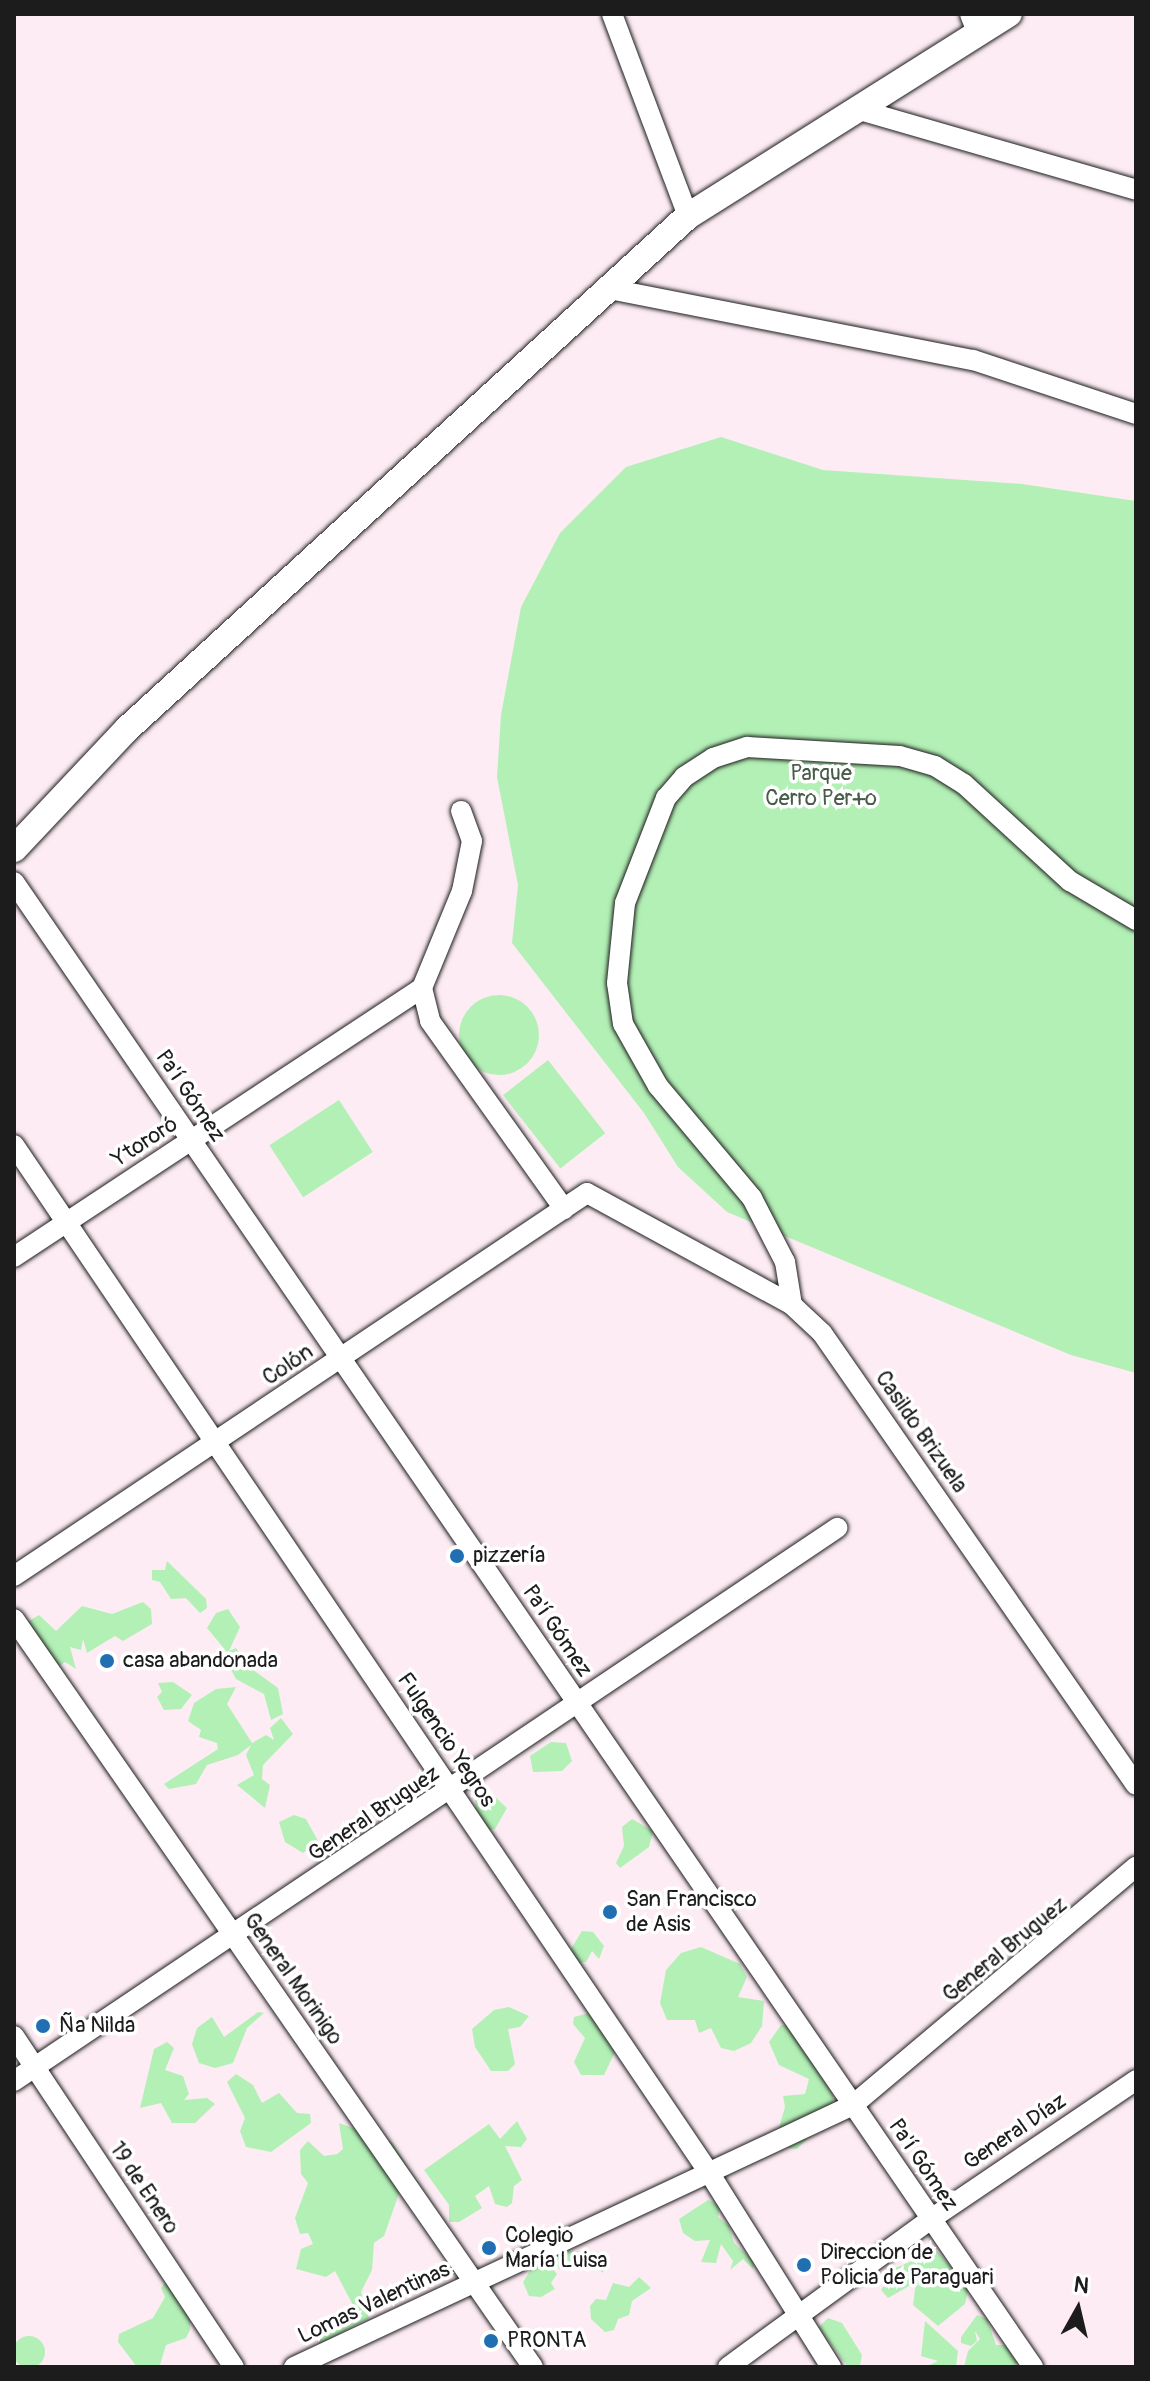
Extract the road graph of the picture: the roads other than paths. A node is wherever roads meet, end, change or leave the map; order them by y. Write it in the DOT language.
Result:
graph roads {
  1 [pos="612,14"];
  2 [pos="1009,14"];
  3 [pos="973,23"];
  4 [pos="856,109"];
  5 [pos="1136,190"];
  6 [pos="688,216"];
  7 [pos="605,288"];
  8 [pos="1136,414"];
  9 [pos="461,811"];
  10 [pos="14,849"];
  11 [pos="14,882"];
  12 [pos="1136,920"];
  13 [pos="422,988"];
  14 [pos="191,1140"];
  15 [pos="14,1145"];
  16 [pos="587,1193"];
  17 [pos="564,1209"];
  18 [pos="67,1222"];
  19 [pos="14,1257"];
  20 [pos="792,1305"];
  21 [pos="341,1358"];
  22 [pos="215,1442"];
  23 [pos="837,1528"];
  24 [pos="14,1576"];
  25 [pos="14,1619"];
  26 [pos="578,1705"];
  27 [pos="1136,1785"];
  28 [pos="451,1791"];
  29 [pos="1136,1867"];
  30 [pos="234,1937"];
  31 [pos="14,2036"];
  32 [pos="35,2067"];
  33 [pos="1136,2080"];
  34 [pos="14,2081"];
  35 [pos="853,2105"];
  36 [pos="710,2174"];
  37 [pos="931,2219"];
  38 [pos="475,2282"];
  39 [pos="795,2316"];
  40 [pos="234,2367"];
  41 [pos="294,2367"];
  42 [pos="533,2367"];
  43 [pos="728,2367"];
  44 [pos="831,2367"];
  45 [pos="1033,2367"];
  1 -- 6 [label="street"];
  2 -- 3 [label="main road"];
  3 -- 4 [label="main road"];
  4 -- 5 [label="street"];
  4 -- 6 [label="main road"];
  6 -- 7 [label="main road"];
  7 -- 8 [label="street"];
  7 -- 10 [label="main road"];
  9 -- 13 [label="street"];
  11 -- 14 [label="street, Pa'í Gómez"];
  12 -- 20 [label="street"];
  13 -- 14 [label="street, Ytororó"];
  13 -- 17 [label="street"];
  14 -- 18 [label="street, Ytororó"];
  14 -- 21 [label="street, Pa'í Gómez"];
  15 -- 18 [label="street, Fulgencio Yegros"];
  16 -- 17 [label="street, Colón"];
  16 -- 20 [label="street, Casildo Brizuela"];
  17 -- 21 [label="street, Colón"];
  18 -- 19 [label="street, Ytororó"];
  18 -- 22 [label="street, Fulgencio Yegros"];
  20 -- 27 [label="street, Casildo Brizuela"];
  21 -- 22 [label="street, Colón"];
  21 -- 26 [label="street, Pa'í Gómez"];
  22 -- 24 [label="street, Colón"];
  22 -- 28 [label="street, Fulgencio Yegros"];
  23 -- 26 [label="street, General Bruguez"];
  25 -- 30 [label="street, General Morinigo"];
  26 -- 28 [label="street, General Bruguez"];
  26 -- 35 [label="street, Pa'í Gómez"];
  28 -- 30 [label="street, General Bruguez"];
  28 -- 36 [label="street, Fulgencio Yegros"];
  29 -- 35 [label="street, General Bruguez"];
  30 -- 32 [label="street, General Bruguez"];
  30 -- 38 [label="street, General Morinigo"];
  31 -- 32 [label="street, 19 de Enero"];
  32 -- 34 [label="street, General Bruguez"];
  32 -- 40 [label="street, 19 de Enero"];
  33 -- 37 [label="street, General Díaz"];
  35 -- 36 [label="street, General Bruguez"];
  35 -- 37 [label="street, Pa'í Gómez"];
  36 -- 38 [label="street, General Bruguez"];
  36 -- 39 [label="street, Fulgencio Yegros"];
  37 -- 39 [label="street, General Díaz"];
  37 -- 45 [label="street, Pa'í Gómez"];
  38 -- 41 [label="street, Lomas Valentinas"];
  38 -- 42 [label="street, General Morinigo"];
  39 -- 43 [label="street, General Díaz"];
  39 -- 44 [label="street, Fulgencio Yegros"];
}
